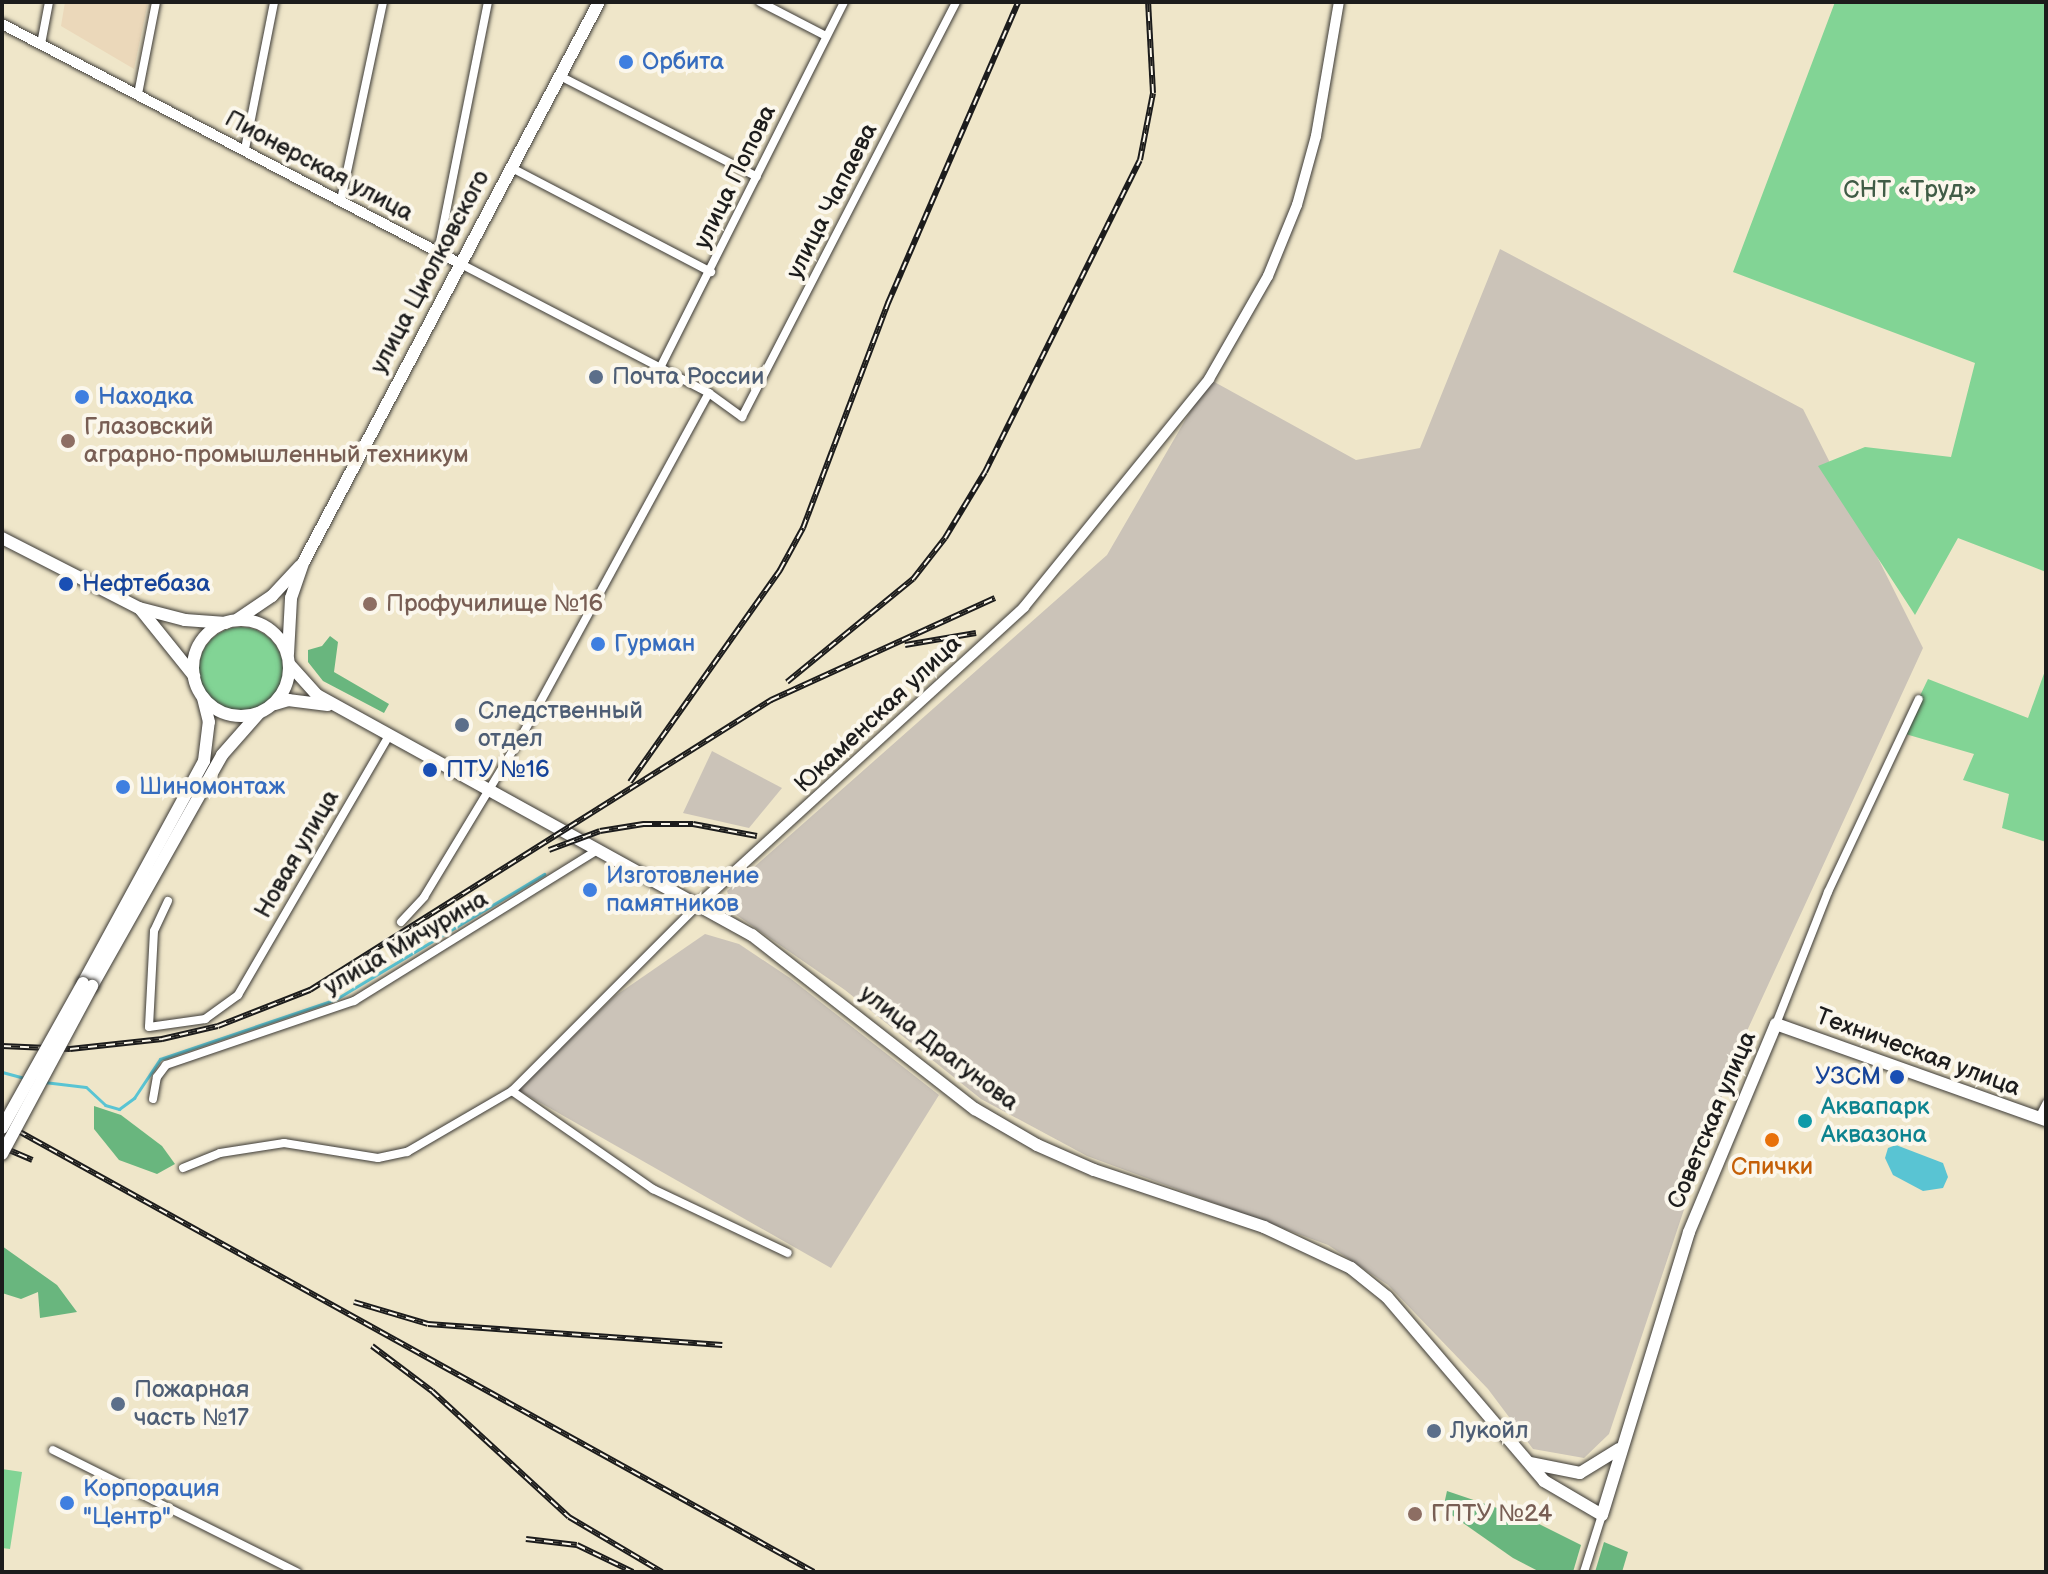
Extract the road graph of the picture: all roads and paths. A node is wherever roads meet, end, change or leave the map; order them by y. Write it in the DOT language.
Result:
graph roads {
  1 [pos="49,2"];
  2 [pos="156,2"];
  3 [pos="274,2"];
  4 [pos="383,2"];
  5 [pos="488,2"];
  6 [pos="599,2"];
  7 [pos="760,2"];
  8 [pos="844,2"];
  9 [pos="956,2"];
  10 [pos="1339,2"];
  11 [pos="2,24"];
  12 [pos="826,36"];
  13 [pos="41,44"];
  14 [pos="560,76"];
  15 [pos="138,94"];
  16 [pos="245,149"];
  17 [pos="510,167"];
  18 [pos="757,177"];
  19 [pos="341,200"];
  20 [pos="438,252"];
  21 [pos="459,263"];
  22 [pos="711,272"];
  23 [pos="660,368"];
  24 [pos="709,393"];
  25 [pos="742,417"];
  26 [pos="2,538"];
  27 [pos="303,563"];
  28 [pos="139,608"];
  29 [pos="231,622"];
  30 [pos="289,659"];
  31 [pos="194,676"];
  32 [pos="203,698"];
  33 [pos="1919,699"];
  34 [pos="274,704"];
  35 [pos="342,709"];
  36 [pos="259,713"];
  37 [pos="390,734"];
  38 [pos="487,788"];
  39 [pos="598,850"];
  40 [pos="168,901"];
  41 [pos="698,905"];
  42 [pos="401,922"];
  43 [pos="87,985"];
  44 [pos="1776,1024"];
  45 [pos="512,1091"];
  46 [pos="153,1099"];
  47 [pos="2046,1104"];
  48 [pos="2042,1119"];
  49 [pos="2,1128"];
  50 [pos="2,1154"];
  51 [pos="183,1168"];
  52 [pos="788,1253"];
  53 [pos="1624,1443"];
  54 [pos="53,1450"];
  55 [pos="1524,1460"];
  56 [pos="1602,1515"];
  57 [pos="297,1572"];
  58 [pos="1584,1572"];
  1 -- 13 [label="street"];
  2 -- 15 [label="street"];
  3 -- 16 [label="street"];
  4 -- 19 [label="street"];
  5 -- 20 [label="street"];
  6 -- 14 [label="main road, улица Циолковского"];
  7 -- 12 [label="street"];
  8 -- 12 [label="street, улица Попова"];
  9 -- 25 [label="street, улица Чапаева"];
  10 -- 41 [label="street, Юкаменская улица"];
  11 -- 13 [label="street, Пионерская улица"];
  12 -- 18 [label="street, улица Попова"];
  13 -- 15 [label="street, Пионерская улица"];
  14 -- 17 [label="main road, улица Циолковского"];
  14 -- 18 [label="street"];
  15 -- 16 [label="street, Пионерская улица"];
  16 -- 19 [label="street, Пионерская улица"];
  17 -- 21 [label="main road, улица Циолковского"];
  17 -- 22 [label="street"];
  18 -- 22 [label="street, улица Попова"];
  19 -- 20 [label="street, Пионерская улица"];
  20 -- 21 [label="street, Пионерская улица"];
  21 -- 23 [label="street, Пионерская улица"];
  21 -- 27 [label="main road, улица Циолковского"];
  22 -- 23 [label="street, улица Попова"];
  23 -- 24 [label="street, Пионерская улица"];
  24 -- 25 [label="street, Пионерская улица"];
  24 -- 38 [label="street"];
  26 -- 28 [label="main road"];
  27 -- 29 [label="main road, улица Циолковского"];
  27 -- 30 [label="main road, улица Циолковского"];
  28 -- 29 [label="main road"];
  28 -- 31 [label="main road"];
  29 -- 30 [label="main road"];
  29 -- 31 [label="main road"];
  30 -- 34 [label="main road"];
  30 -- 35 [label="main road, улица Драгунова"];
  31 -- 32 [label="main road"];
  32 -- 36 [label="main road"];
  32 -- 43 [label="main road"];
  33 -- 44 [label="street, Советская улица"];
  34 -- 35 [label="main road, улица Драгунова"];
  34 -- 36 [label="main road"];
  35 -- 37 [label="main road, улица Драгунова"];
  36 -- 43 [label="main road"];
  37 -- 38 [label="main road, улица Драгунова"];
  37 -- 40 [label="street, Новая улица"];
  38 -- 39 [label="main road, улица Драгунова"];
  38 -- 42 [label="street"];
  39 -- 41 [label="main road, улица Драгунова"];
  39 -- 46 [label="street, улица Мичурина"];
  41 -- 45 [label="street, Юкаменская улица"];
  41 -- 55 [label="main road, улица Драгунова"];
  43 -- 49 [label="main road, bridge"];
  43 -- 50 [label="main road, bridge"];
  44 -- 48 [label="main road, Техническая улица"];
  44 -- 53 [label="main road, Советская улица"];
  45 -- 51 [label="street, Юкаменская улица"];
  45 -- 52 [label="street"];
  47 -- 48 [label="street"];
  53 -- 55 [label="main road"];
  53 -- 56 [label="main road, Советская улица"];
  54 -- 57 [label="street"];
  55 -- 56 [label="main road, улица Драгунова"];
  56 -- 58 [label="street, Советская улица"];
}
